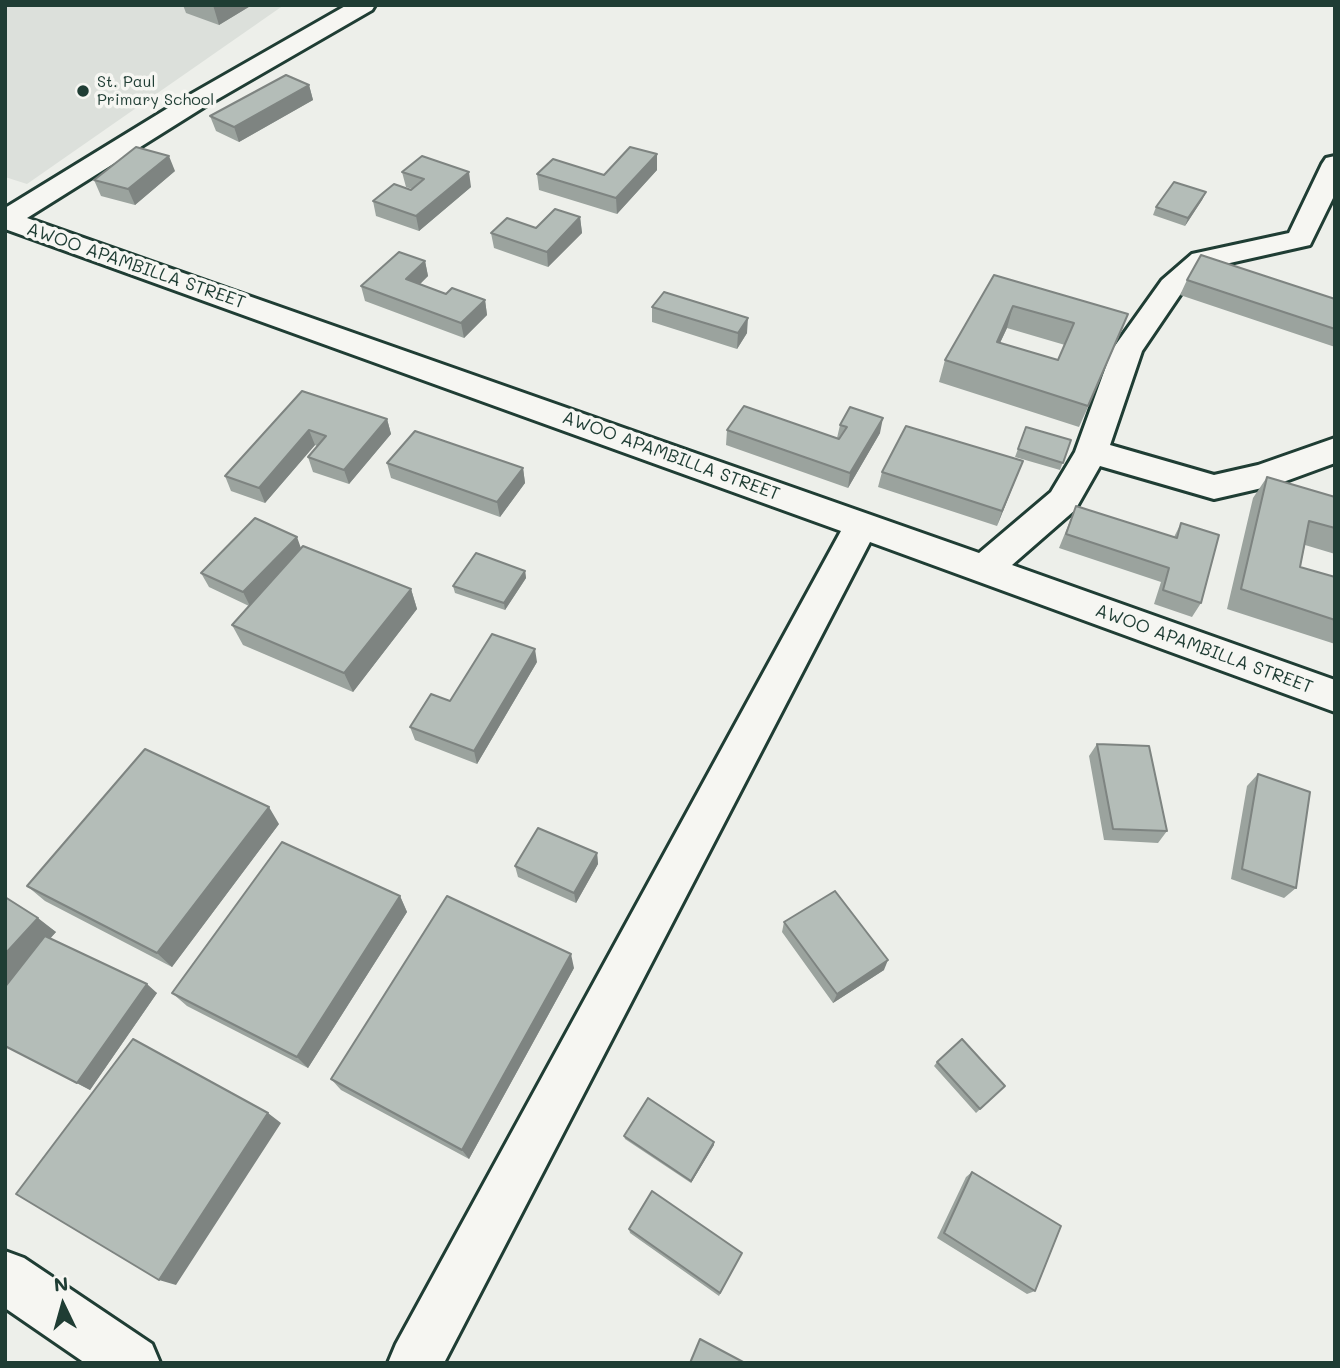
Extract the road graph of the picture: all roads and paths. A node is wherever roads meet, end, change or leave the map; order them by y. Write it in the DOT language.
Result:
graph roads {
  1 [pos="363,5"];
  2 [pos="1335,164"];
  3 [pos="5,220"];
  4 [pos="1335,450"];
  5 [pos="1091,452"];
  6 [pos="862,525"];
  7 [pos="984,570"];
  8 [pos="1335,696"];
  9 [pos="5,1277"];
  10 [pos="133,1363"];
  11 [pos="415,1363"];
  1 -- 3 [label="street"];
  2 -- 5 [label="street"];
  3 -- 6 [label="street, AWOO APAMBILLA STREET"];
  4 -- 5 [label="street"];
  5 -- 7 [label="street"];
  6 -- 7 [label="street, AWOO APAMBILLA STREET"];
  6 -- 11 [label="street"];
  7 -- 8 [label="street, AWOO APAMBILLA STREET"];
  9 -- 10 [label="street"];
}
